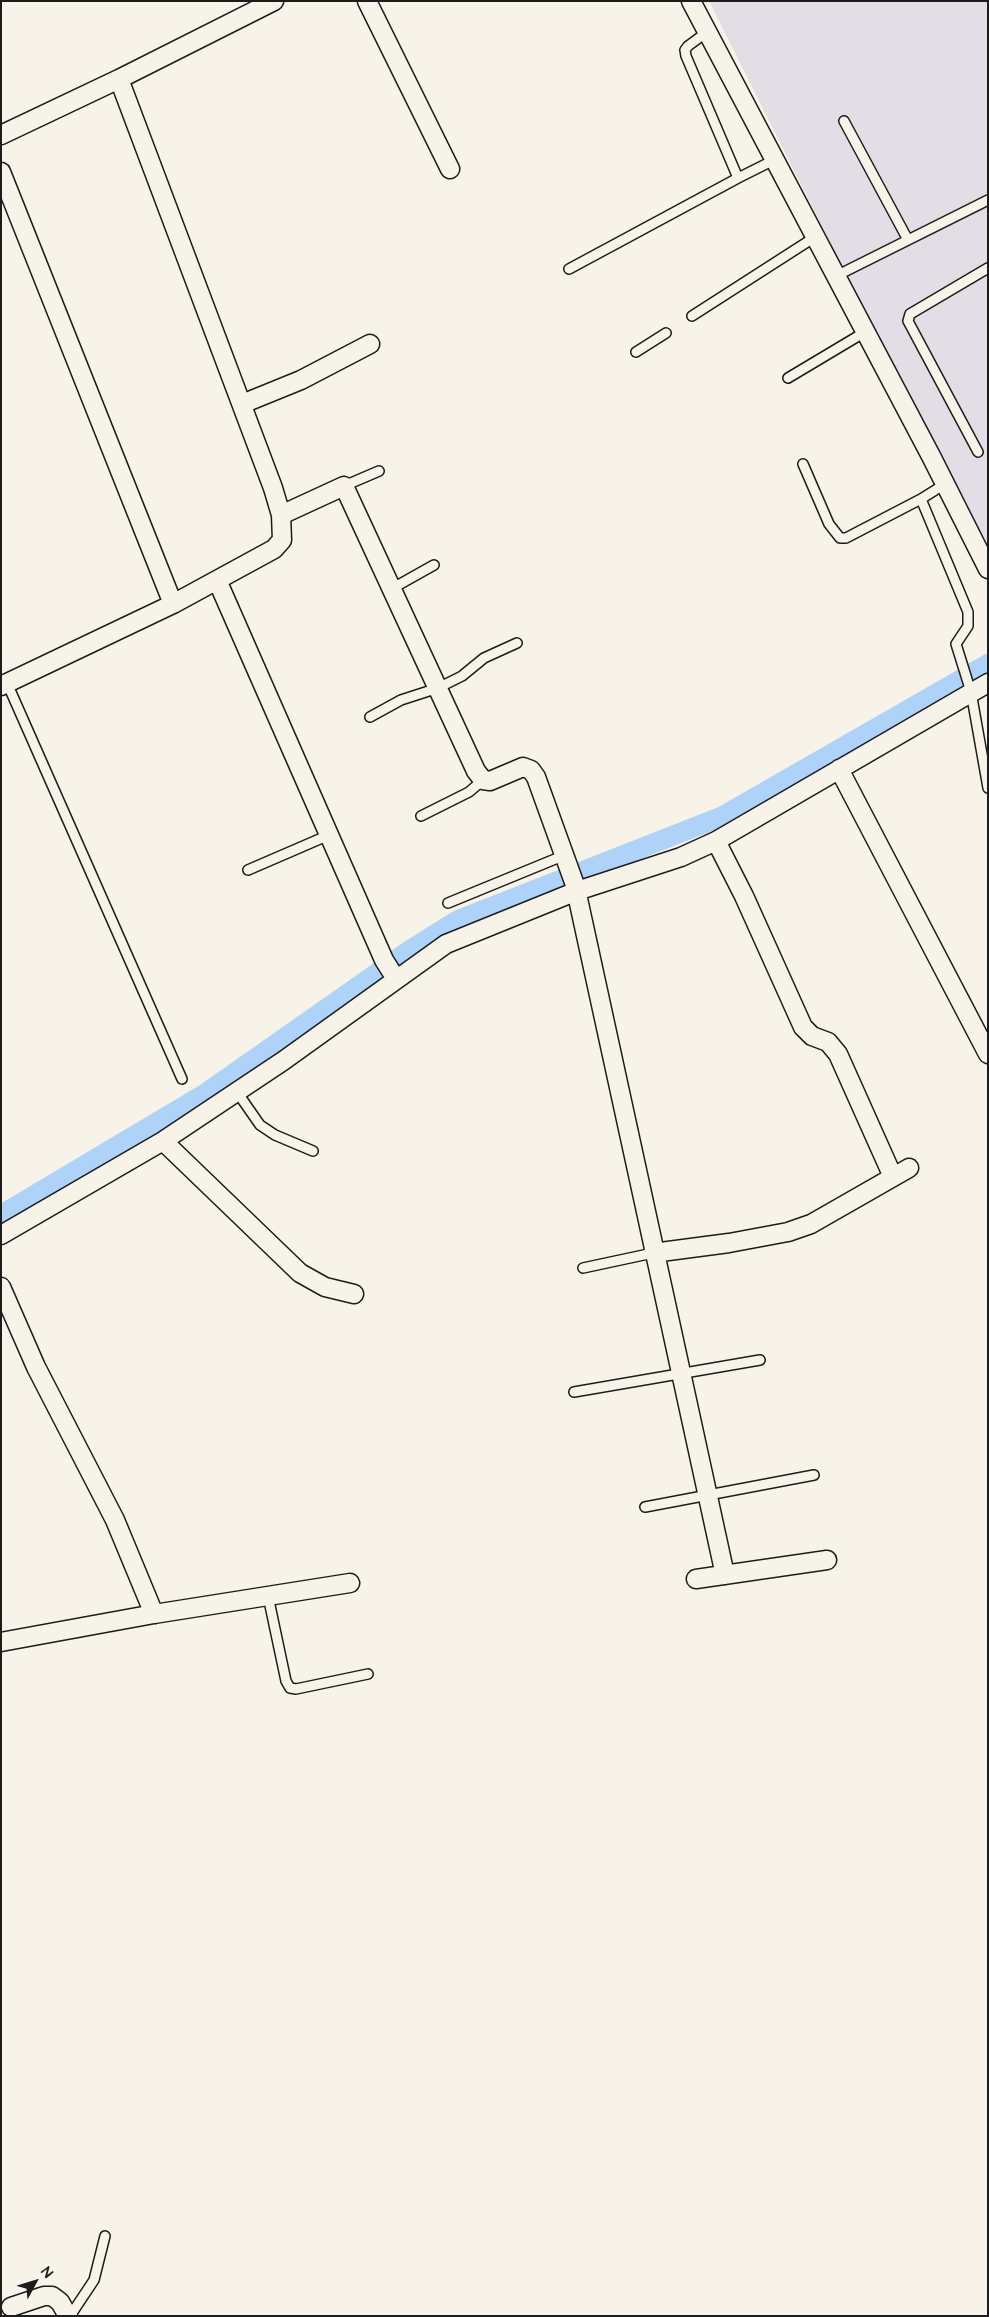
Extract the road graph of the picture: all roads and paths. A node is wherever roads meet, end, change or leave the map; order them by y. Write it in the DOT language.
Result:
graph roads {
  1 [pos="274,1"];
  2 [pos="367,1"];
  3 [pos="691,1"];
  4 [pos="707,32"];
  5 [pos="119,79"];
  6 [pos="844,121"];
  7 [pos="1,135"];
  8 [pos="774,160"];
  9 [pos="450,170"];
  10 [pos="1,172"];
  11 [pos="738,178"];
  12 [pos="988,200"];
  13 [pos="815,237"];
  14 [pos="908,240"];
  15 [pos="988,268"];
  16 [pos="569,269"];
  17 [pos="836,276"];
  18 [pos="692,316"];
  19 [pos="865,332"];
  20 [pos="666,333"];
  21 [pos="370,344"];
  22 [pos="636,352"];
  23 [pos="788,378"];
  24 [pos="242,404"];
  25 [pos="978,452"];
  26 [pos="804,464"];
  27 [pos="380,471"];
  28 [pos="945,484"];
  29 [pos="344,486"];
  30 [pos="921,499"];
  31 [pos="281,515"];
  32 [pos="434,565"];
  33 [pos="988,569"];
  34 [pos="217,580"];
  35 [pos="392,588"];
  36 [pos="173,604"];
  37 [pos="517,642"];
  38 [pos="988,683"];
  39 [pos="4,685"];
  40 [pos="969,687"];
  41 [pos="438,688"];
  42 [pos="370,718"];
  43 [pos="839,768"];
  44 [pos="483,780"];
  45 [pos="988,788"];
  46 [pos="421,816"];
  47 [pos="329,835"];
  48 [pos="716,841"];
  49 [pos="567,861"];
  50 [pos="248,870"];
  51 [pos="576,888"];
  52 [pos="448,904"];
  53 [pos="391,971"];
  54 [pos="988,1054"];
  55 [pos="182,1079"];
  56 [pos="237,1092"];
  57 [pos="163,1141"];
  58 [pos="313,1152"];
  59 [pos="910,1168"];
  60 [pos="893,1177"];
  61 [pos="1,1235"];
  62 [pos="653,1252"];
  63 [pos="583,1268"];
  64 [pos="1,1287"];
  65 [pos="354,1294"];
  66 [pos="760,1360"];
  67 [pos="681,1374"];
  68 [pos="574,1392"];
  69 [pos="814,1475"];
  70 [pos="707,1495"];
  71 [pos="645,1507"];
  72 [pos="827,1560"];
  73 [pos="725,1575"];
  74 [pos="696,1580"];
  75 [pos="350,1583"];
  76 [pos="268,1596"];
  77 [pos="154,1614"];
  78 [pos="1,1642"];
  79 [pos="368,1674"];
  80 [pos="105,2236"];
  81 [pos="11,2307"];
  82 [pos="69,2316"];
  1 -- 5 [label="street"];
  2 -- 9 [label="street"];
  3 -- 4 [label="street"];
  4 -- 8 [label="street"];
  4 -- 11 [label="lane"];
  5 -- 7 [label="street"];
  5 -- 24 [label="street"];
  6 -- 14 [label="lane"];
  8 -- 11 [label="lane"];
  8 -- 13 [label="street"];
  10 -- 36 [label="street"];
  11 -- 16 [label="lane"];
  12 -- 14 [label="lane"];
  13 -- 17 [label="street"];
  13 -- 18 [label="lane"];
  14 -- 17 [label="lane"];
  15 -- 25 [label="lane"];
  17 -- 19 [label="street"];
  19 -- 23 [label="lane"];
  19 -- 28 [label="street"];
  20 -- 22 [label="lane"];
  21 -- 24 [label="street"];
  24 -- 31 [label="street"];
  26 -- 30 [label="lane"];
  27 -- 29 [label="lane"];
  28 -- 30 [label="lane"];
  28 -- 33 [label="street"];
  29 -- 31 [label="street"];
  29 -- 35 [label="street"];
  30 -- 40 [label="lane"];
  31 -- 34 [label="street"];
  32 -- 35 [label="lane"];
  34 -- 36 [label="street"];
  34 -- 47 [label="street"];
  35 -- 41 [label="street"];
  36 -- 39 [label="street"];
  37 -- 41 [label="lane"];
  38 -- 40 [label="street"];
  39 -- 55 [label="lane"];
  40 -- 43 [label="street"];
  40 -- 45 [label="lane"];
  41 -- 42 [label="lane"];
  41 -- 44 [label="street"];
  43 -- 48 [label="street"];
  43 -- 54 [label="street"];
  44 -- 46 [label="lane"];
  44 -- 49 [label="street"];
  47 -- 50 [label="lane"];
  47 -- 53 [label="street"];
  48 -- 51 [label="street"];
  48 -- 60 [label="street"];
  49 -- 51 [label="street"];
  49 -- 52 [label="lane"];
  51 -- 53 [label="street"];
  51 -- 62 [label="street"];
  53 -- 56 [label="street"];
  56 -- 57 [label="street"];
  56 -- 58 [label="lane"];
  57 -- 61 [label="street"];
  57 -- 65 [label="street"];
  59 -- 60 [label="street"];
  60 -- 62 [label="street"];
  62 -- 63 [label="lane"];
  62 -- 67 [label="street"];
  64 -- 77 [label="street"];
  66 -- 67 [label="lane"];
  67 -- 68 [label="lane"];
  67 -- 70 [label="street"];
  69 -- 70 [label="lane"];
  70 -- 71 [label="lane"];
  70 -- 73 [label="street"];
  72 -- 73 [label="street"];
  73 -- 74 [label="street"];
  75 -- 76 [label="street"];
  76 -- 77 [label="street"];
  76 -- 79 [label="lane"];
  77 -- 78 [label="street"];
  80 -- 82 [label="lane"];
  81 -- 82 [label="street"];
}
